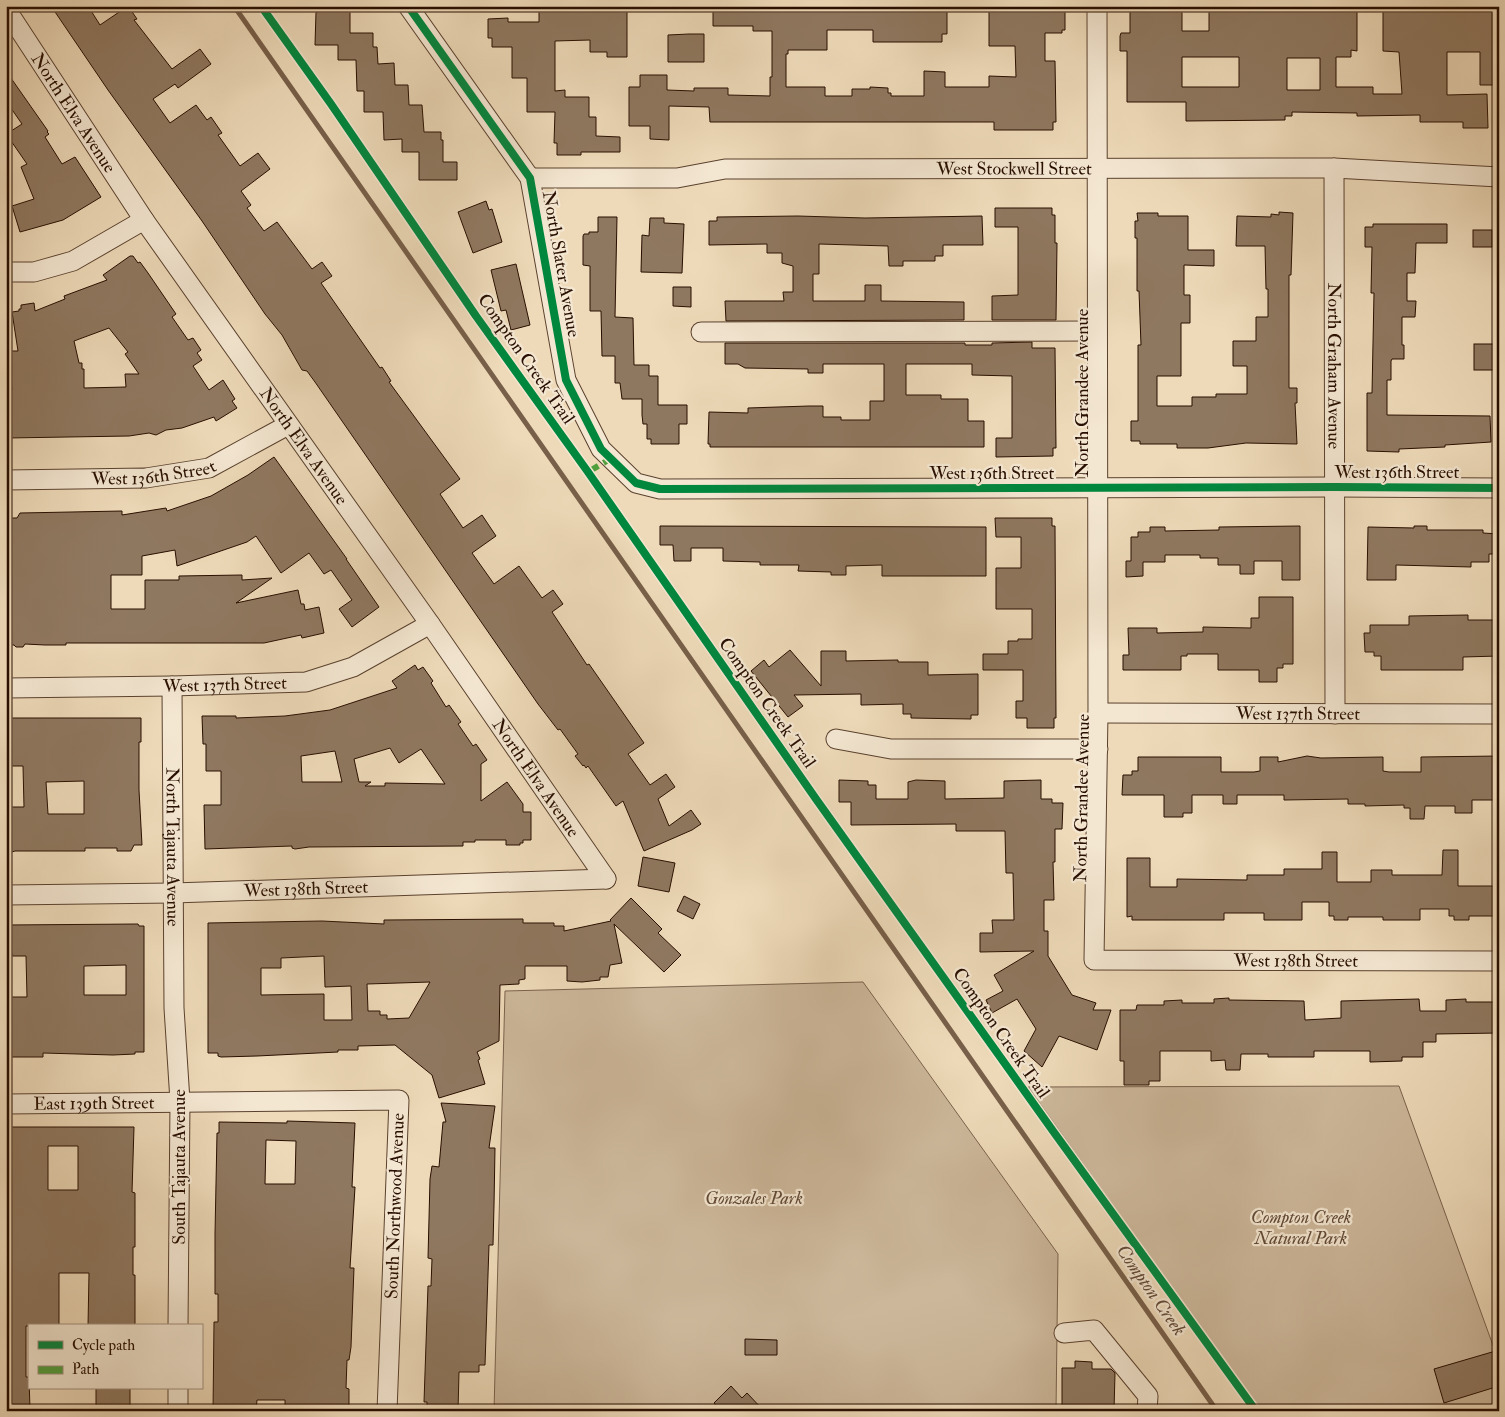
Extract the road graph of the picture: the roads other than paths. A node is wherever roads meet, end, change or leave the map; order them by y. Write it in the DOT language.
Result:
graph roads {
  1 [pos="408,6"];
  2 [pos="1097,6"];
  3 [pos="6,9"];
  4 [pos="1334,168"];
  5 [pos="1097,169"];
  6 [pos="1499,176"];
  7 [pos="530,178"];
  8 [pos="144,220"];
  9 [pos="6,272"];
  10 [pos="1097,331"];
  11 [pos="701,332"];
  12 [pos="288,426"];
  13 [pos="6,480"];
  14 [pos="636,483"];
  15 [pos="1098,487"];
  16 [pos="1334,487"];
  17 [pos="1499,488"];
  18 [pos="430,624"];
  19 [pos="172,686"];
  20 [pos="6,688"];
  21 [pos="1098,713"];
  22 [pos="1334,714"];
  23 [pos="1499,714"];
  24 [pos="836,739"];
  25 [pos="1098,748"];
  26 [pos="606,879"];
  27 [pos="172,893"];
  28 [pos="6,895"];
  29 [pos="1094,960"];
  30 [pos="1499,961"];
  31 [pos="174,1008"];
  32 [pos="180,1101"];
  33 [pos="6,1104"];
  34 [pos="178,1324"];
  35 [pos="1064,1333"];
  36 [pos="178,1390"];
  37 [pos="178,1411"];
  38 [pos="387,1411"];
  39 [pos="1148,1411"];
  1 -- 7 [label="street, North Slater Avenue"];
  2 -- 5 [label="street, North Grandee Avenue"];
  3 -- 8 [label="street, North Elva Avenue"];
  4 -- 5 [label="street, West Stockwell Street"];
  4 -- 6 [label="street, West Stockwell Street"];
  4 -- 16 [label="street, North Graham Avenue"];
  5 -- 7 [label="street, West Stockwell Street"];
  5 -- 10 [label="street, North Grandee Avenue"];
  7 -- 14 [label="street, North Slater Avenue"];
  8 -- 9 [label="street"];
  8 -- 12 [label="street, North Elva Avenue"];
  10 -- 11 [label="street"];
  10 -- 15 [label="street, North Grandee Avenue"];
  12 -- 13 [label="street, West 136th Street"];
  12 -- 18 [label="street, North Elva Avenue"];
  14 -- 15 [label="street, West 136th Street"];
  15 -- 16 [label="street, West 136th Street"];
  15 -- 21 [label="street, North Grandee Avenue"];
  16 -- 17 [label="street, West 136th Street"];
  16 -- 22 [label="street, North Graham Avenue"];
  18 -- 19 [label="street, West 137th Street"];
  18 -- 26 [label="street, North Elva Avenue"];
  19 -- 20 [label="street, West 137th Street"];
  19 -- 27 [label="street, North Tajauta Avenue"];
  21 -- 22 [label="street, West 137th Street"];
  21 -- 25 [label="street, North Grandee Avenue"];
  22 -- 23 [label="street, West 137th Street"];
  24 -- 25 [label="street"];
  25 -- 29 [label="street, North Grandee Avenue"];
  26 -- 27 [label="street, West 138th Street"];
  27 -- 28 [label="street, West 138th Street"];
  27 -- 31 [label="street, North Tajauta Avenue"];
  29 -- 30 [label="street, West 138th Street"];
  31 -- 32 [label="street, South Tajauta Avenue"];
  32 -- 33 [label="street, East 139th Street"];
  32 -- 34 [label="street, South Tajauta Avenue"];
  32 -- 38 [label="street, South Northwood Avenue"];
  35 -- 39 [label="street"];
  36 -- 37 [label="street"];
}
